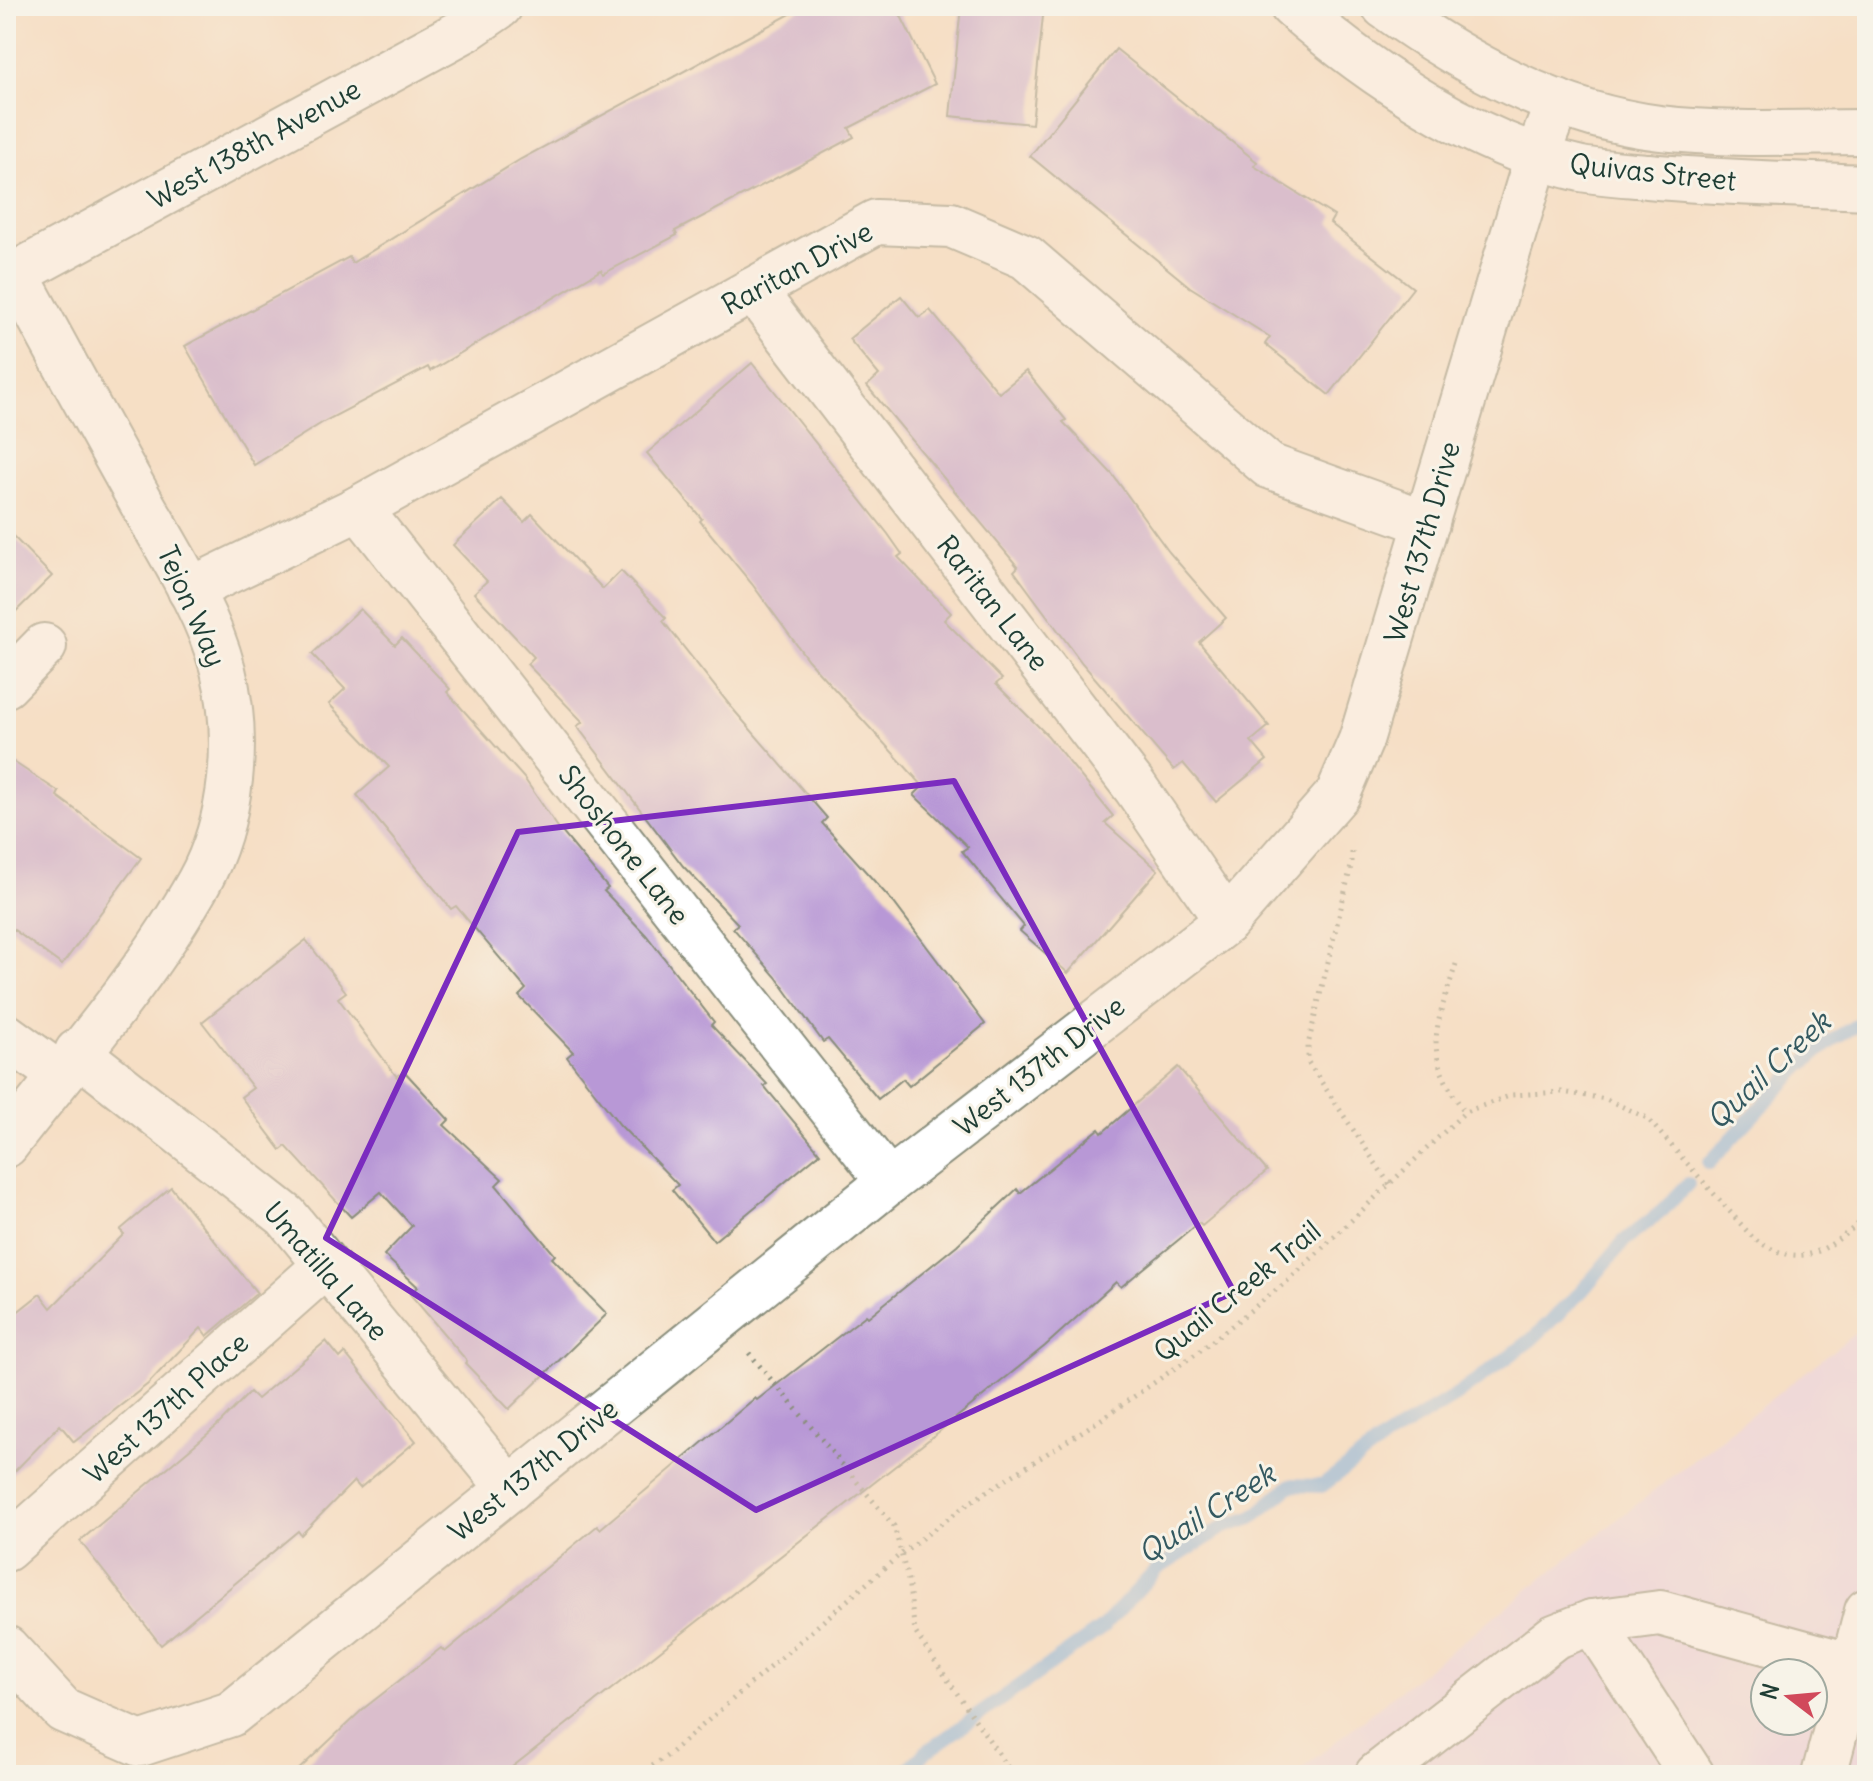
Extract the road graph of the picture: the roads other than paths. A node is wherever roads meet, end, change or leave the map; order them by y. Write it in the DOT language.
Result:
graph roads {
  1 [pos="500,6"];
  2 [pos="1292,6"];
  3 [pos="1384,6"];
  4 [pos="1558,102"];
  5 [pos="1867,132"];
  6 [pos="1537,156"];
  7 [pos="1867,187"];
  8 [pos="11,277"];
  9 [pos="753,290"];
  10 [pos="359,508"];
  11 [pos="1427,523"];
  12 [pos="190,590"];
  13 [pos="44,646"];
  14 [pos="6,685"];
  15 [pos="1227,921"];
  16 [pos="6,1036"];
  17 [pos="69,1063"];
  18 [pos="6,1145"];
  19 [pos="889,1182"];
  20 [pos="325,1266"];
  21 [pos="510,1489"];
  22 [pos="6,1549"];
  23 [pos="1867,1611"];
  24 [pos="1592,1622"];
  25 [pos="6,1648"];
  26 [pos="1861,1669"];
  27 [pos="1377,1775"];
  28 [pos="1692,1775"];
  29 [pos="1824,1775"];
  1 -- 8 [label="street, West 138th Avenue"];
  2 -- 6 [label="street, Quivas Street"];
  3 -- 4 [label="street, Quivas Street"];
  4 -- 5 [label="street, Quivas Street"];
  4 -- 6 [label="street, West 137th Drive"];
  6 -- 7 [label="street, Quivas Street"];
  6 -- 11 [label="street, West 137th Drive"];
  8 -- 12 [label="street, Tejon Way"];
  9 -- 10 [label="street, Raritan Drive"];
  9 -- 11 [label="street, Raritan Drive"];
  9 -- 15 [label="street, Raritan Lane"];
  10 -- 12 [label="street, Raritan Drive"];
  10 -- 19 [label="street, Shoshone Lane"];
  11 -- 15 [label="street, West 137th Drive"];
  12 -- 17 [label="street, Tejon Way"];
  13 -- 14 [label="street"];
  15 -- 19 [label="street, West 137th Drive"];
  16 -- 17 [label="street, Umatilla Lane"];
  17 -- 18 [label="street, Tejon Way"];
  17 -- 20 [label="street, Umatilla Lane"];
  19 -- 21 [label="street, West 137th Drive"];
  20 -- 21 [label="street, Umatilla Lane"];
  20 -- 22 [label="street, West 137th Place"];
  21 -- 25 [label="street, West 137th Drive"];
  23 -- 26 [label="street"];
  24 -- 26 [label="street"];
  24 -- 27 [label="street"];
  24 -- 28 [label="street"];
  26 -- 29 [label="street"];
}
